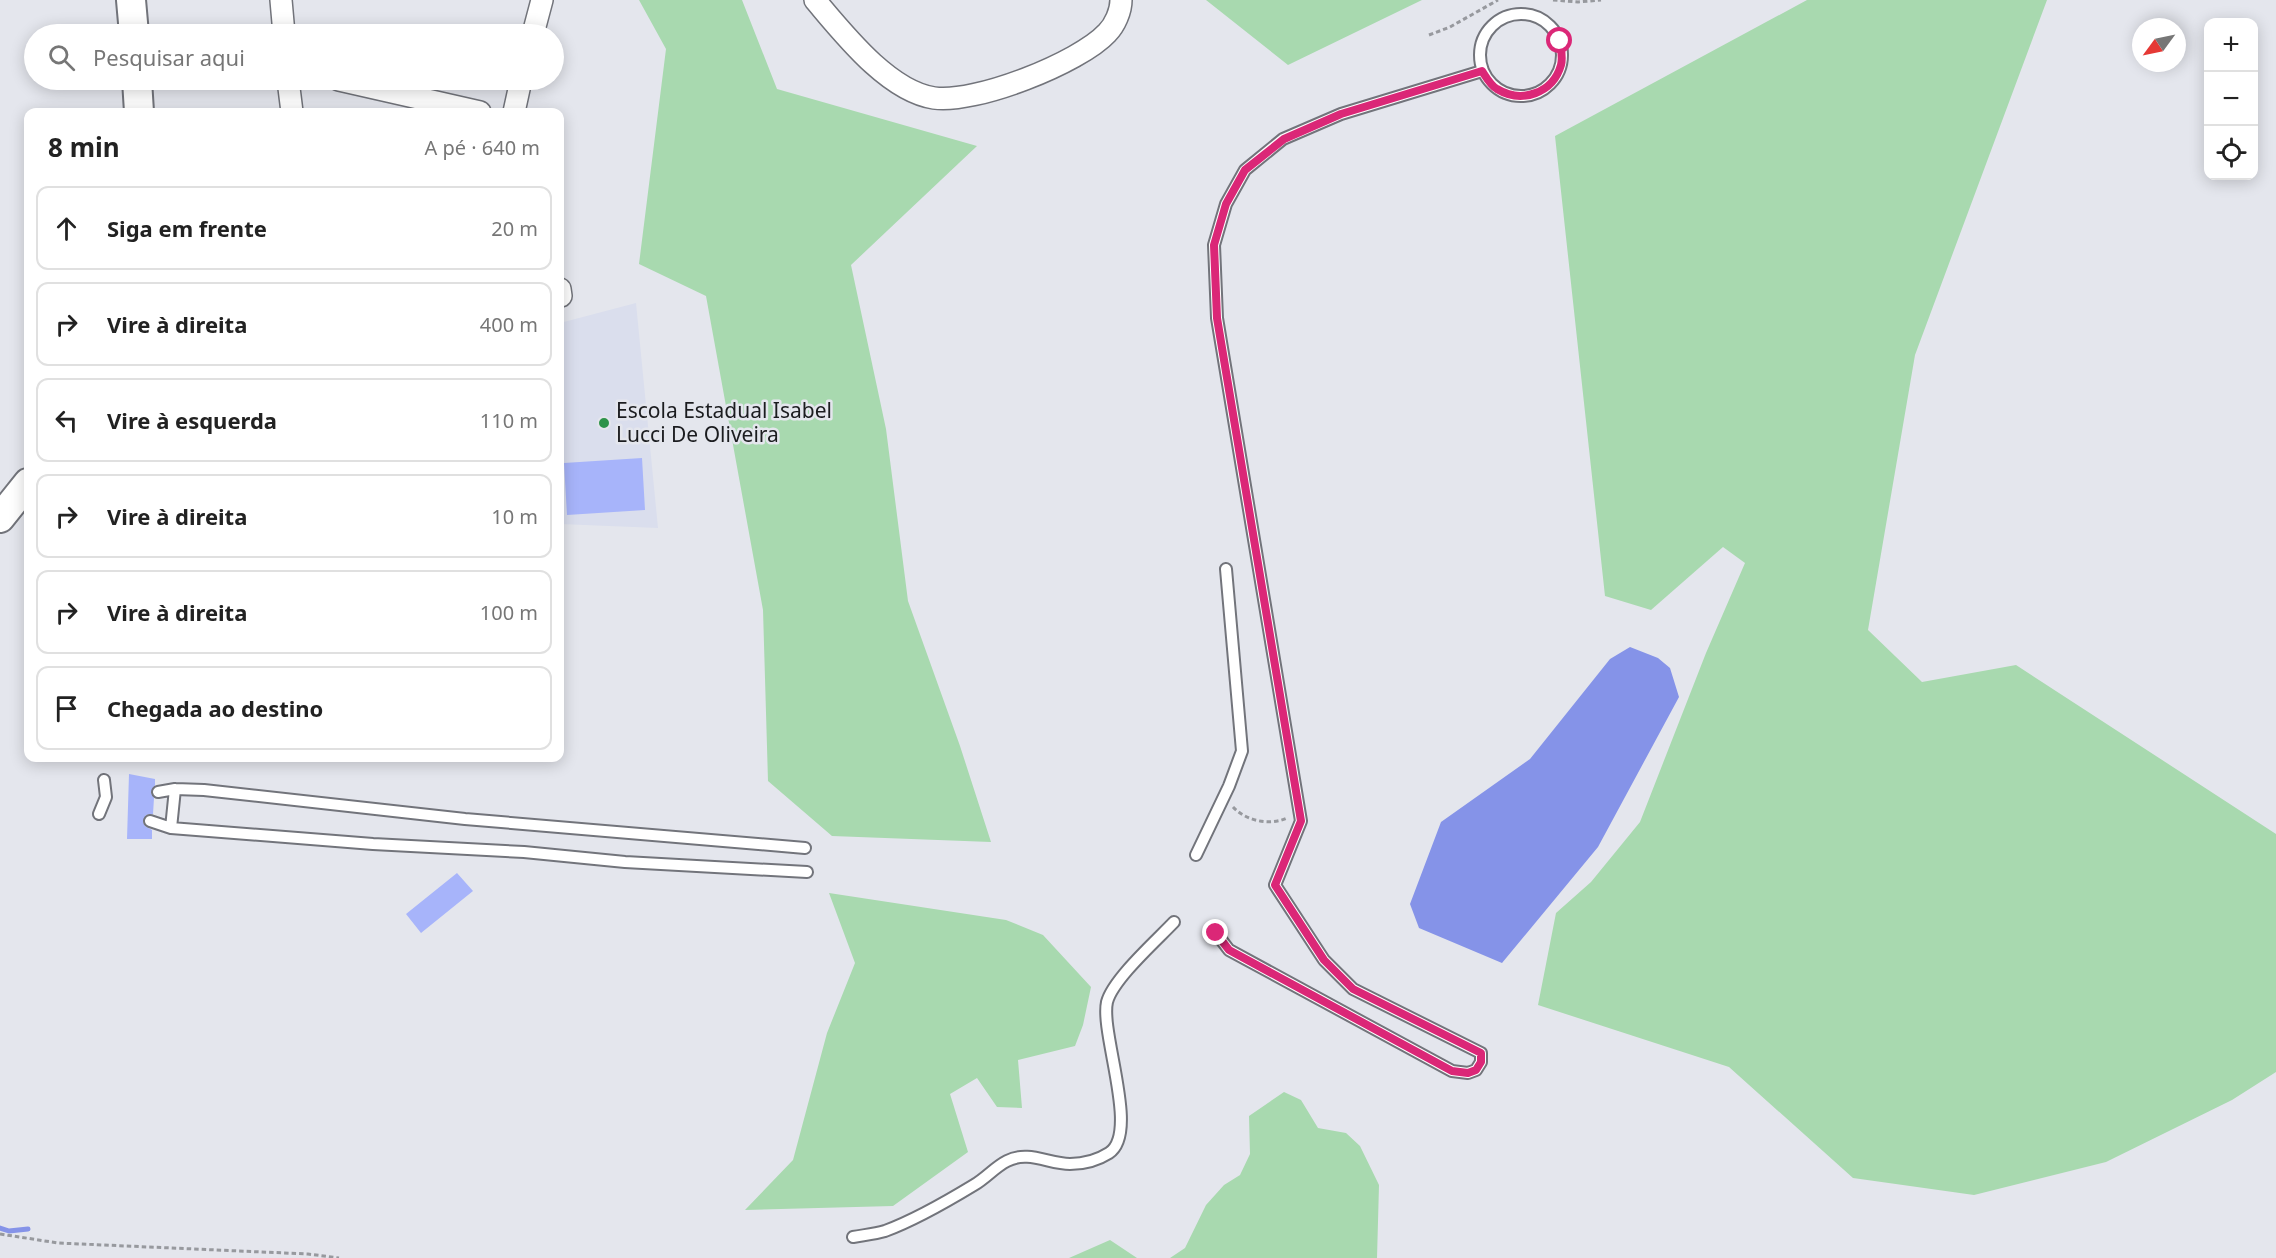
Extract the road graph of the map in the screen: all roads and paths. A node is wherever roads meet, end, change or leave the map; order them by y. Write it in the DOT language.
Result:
graph roads {
  1 [pos="131,0"];
  2 [pos="281,0"];
  3 [pos="542,0"];
  4 [pos="815,0"];
  5 [pos="1121,0"];
  6 [pos="1498,0"];
  7 [pos="1553,0"];
  8 [pos="1601,0"];
  9 [pos="133,24"];
  10 [pos="283,24"];
  11 [pos="536,24"];
  12 [pos="1430,35"];
  13 [pos="1482,71"];
  14 [pos="138,90"];
  15 [pos="289,90"];
  16 [pos="383,90"];
  17 [pos="519,90"];
  18 [pos="139,108"];
  19 [pos="292,108"];
  20 [pos="462,108"];
  21 [pos="515,108"];
  22 [pos="24,488"];
  23 [pos="0,518"];
  24 [pos="1226,569"];
  25 [pos="104,780"];
  26 [pos="175,789"];
  27 [pos="158,792"];
  28 [pos="1224,797"];
  29 [pos="1299,813"];
  30 [pos="99,814"];
  31 [pos="150,821"];
  32 [pos="171,828"];
  33 [pos="806,848"];
  34 [pos="1196,855"];
  35 [pos="807,872"];
  36 [pos="1174,922"];
  37 [pos="1216,933"];
  38 [pos="0,1234"];
  39 [pos="853,1237"];
  40 [pos="339,1258"];
  1 -- 9 [label="main road"];
  2 -- 10 [label="street"];
  3 -- 11 [label="street"];
  4 -- 5 [label="street"];
  6 -- 12 [label="path"];
  7 -- 8 [label="path"];
  13 -- 13 [label="lane"];
  13 -- 29 [label="lane"];
  14 -- 18 [label="main road"];
  15 -- 19 [label="street"];
  16 -- 20 [label="street"];
  17 -- 21 [label="street"];
  22 -- 23 [label="main road"];
  24 -- 28 [label="lane"];
  25 -- 30 [label="lane"];
  26 -- 27 [label="lane"];
  26 -- 32 [label="lane"];
  26 -- 33 [label="lane"];
  28 -- 29 [label="path"];
  28 -- 34 [label="lane"];
  29 -- 37 [label="lane"];
  31 -- 32 [label="lane"];
  32 -- 35 [label="lane"];
  36 -- 39 [label="lane"];
  38 -- 40 [label="path"];
}
